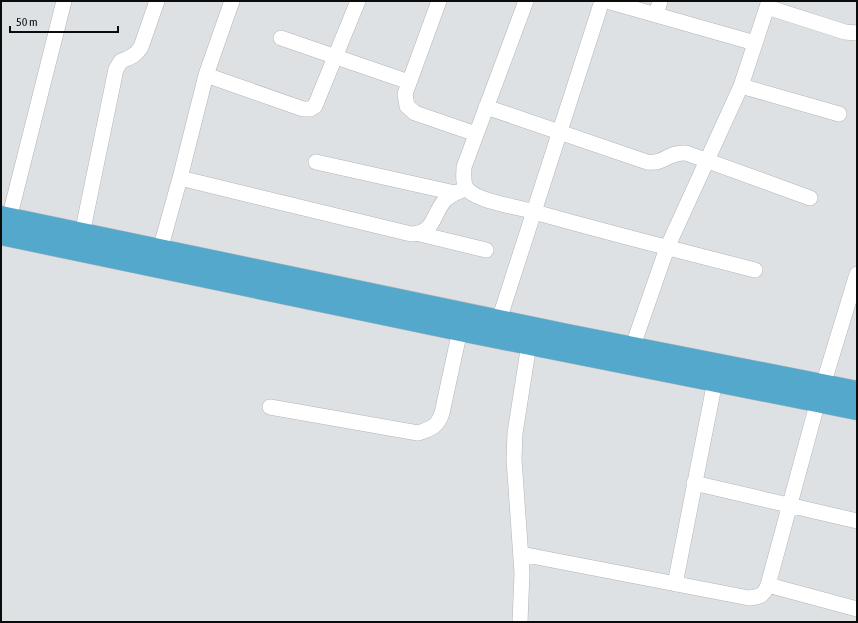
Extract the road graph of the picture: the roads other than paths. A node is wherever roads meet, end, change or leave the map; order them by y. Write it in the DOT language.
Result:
graph roads {
  1 [pos="64,1"];
  2 [pos="157,1"];
  3 [pos="232,1"];
  4 [pos="358,1"];
  5 [pos="439,1"];
  6 [pos="526,1"];
  7 [pos="602,1"];
  8 [pos="606,1"];
  9 [pos="768,4"];
  10 [pos="658,8"];
  11 [pos="857,33"];
  12 [pos="281,38"];
  13 [pos="755,42"];
  14 [pos="335,56"];
  15 [pos="206,75"];
  16 [pos="409,82"];
  17 [pos="740,86"];
  18 [pos="486,107"];
  19 [pos="839,114"];
  20 [pos="560,132"];
  21 [pos="476,134"];
  22 [pos="707,160"];
  23 [pos="316,162"];
  24 [pos="180,178"];
  25 [pos="461,191"];
  26 [pos="810,198"];
  27 [pos="535,212"];
  28 [pos="4,223"];
  29 [pos="82,234"];
  30 [pos="420,234"];
  31 [pos="667,248"];
  32 [pos="160,250"];
  33 [pos="486,250"];
  34 [pos="755,270"];
  35 [pos="857,274"];
  36 [pos="499,320"];
  37 [pos="850,321"];
  38 [pos="460,330"];
  39 [pos="529,344"];
  40 [pos="629,355"];
  41 [pos="715,381"];
  42 [pos="857,392"];
  43 [pos="820,393"];
  44 [pos="270,407"];
  45 [pos="857,409"];
  46 [pos="694,483"];
  47 [pos="789,505"];
  48 [pos="857,520"];
  49 [pos="521,554"];
  50 [pos="675,584"];
  51 [pos="768,585"];
  52 [pos="857,609"];
  53 [pos="520,622"];
  1 -- 28 [label="street"];
  2 -- 29 [label="street"];
  3 -- 15 [label="street"];
  4 -- 14 [label="street"];
  5 -- 16 [label="street"];
  6 -- 18 [label="street"];
  7 -- 20 [label="street"];
  8 -- 10 [label="street"];
  9 -- 11 [label="street"];
  9 -- 13 [label="street"];
  10 -- 13 [label="street"];
  12 -- 14 [label="street"];
  13 -- 17 [label="street"];
  14 -- 15 [label="street"];
  14 -- 16 [label="street"];
  15 -- 24 [label="street"];
  16 -- 21 [label="street"];
  17 -- 19 [label="street"];
  17 -- 22 [label="street"];
  18 -- 20 [label="street"];
  18 -- 21 [label="street"];
  20 -- 22 [label="street"];
  20 -- 27 [label="street"];
  21 -- 25 [label="street"];
  22 -- 26 [label="street"];
  22 -- 31 [label="street"];
  23 -- 25 [label="street"];
  24 -- 30 [label="street"];
  24 -- 32 [label="street"];
  25 -- 27 [label="street"];
  25 -- 30 [label="street"];
  27 -- 31 [label="street"];
  27 -- 36 [label="street"];
  28 -- 29 [label="highway"];
  28 -- 38 [label="highway"];
  29 -- 32 [label="highway"];
  30 -- 33 [label="street"];
  31 -- 34 [label="street"];
  31 -- 40 [label="street"];
  32 -- 36 [label="highway"];
  35 -- 37 [label="street"];
  36 -- 40 [label="highway"];
  37 -- 43 [label="street"];
  38 -- 39 [label="highway"];
  38 -- 44 [label="street"];
  39 -- 40 [label="highway"];
  39 -- 49 [label="street"];
  40 -- 41 [label="highway"];
  40 -- 43 [label="highway"];
  41 -- 43 [label="highway"];
  41 -- 46 [label="street"];
  42 -- 43 [label="highway"];
  43 -- 45 [label="highway"];
  43 -- 47 [label="street"];
  46 -- 47 [label="street"];
  46 -- 50 [label="street"];
  47 -- 48 [label="street"];
  47 -- 51 [label="street"];
  49 -- 50 [label="street"];
  49 -- 53 [label="street"];
  50 -- 51 [label="street"];
  51 -- 52 [label="street"];
}
